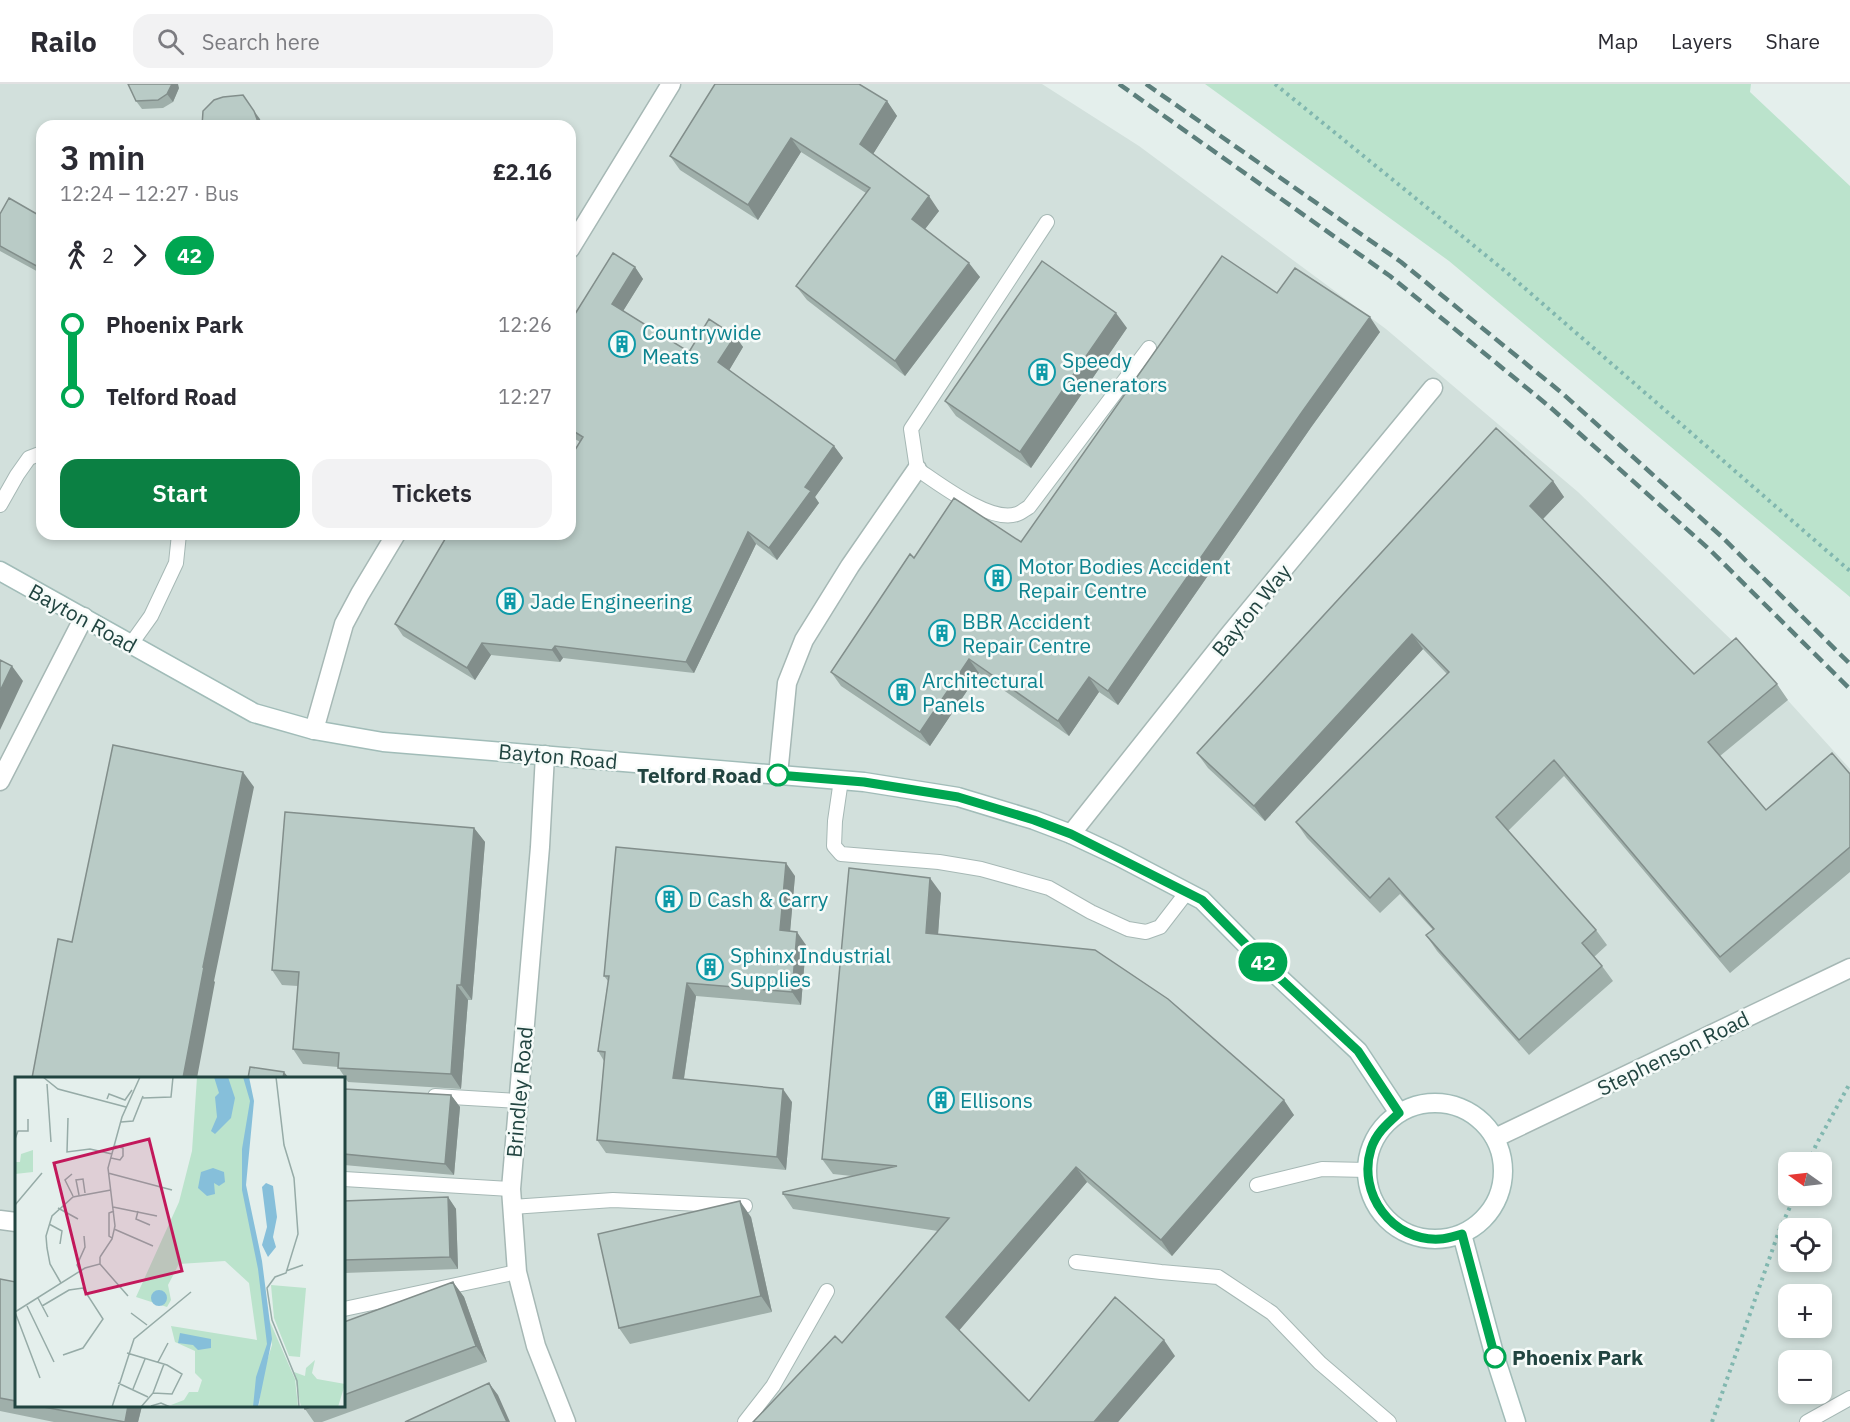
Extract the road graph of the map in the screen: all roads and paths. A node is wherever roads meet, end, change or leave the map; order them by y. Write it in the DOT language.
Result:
graph roads {
  1 [pos="671,84"];
  2 [pos="1275,84"];
  3 [pos="1047,222"];
  4 [pos="576,239"];
  5 [pos="1149,348"];
  6 [pos="1433,388"];
  7 [pos="36,455"];
  8 [pos="917,469"];
  9 [pos="0,505"];
  10 [pos="178,540"];
  11 [pos="392,540"];
  12 [pos="1850,571"];
  13 [pos="0,572"];
  14 [pos="84,617"];
  15 [pos="131,644"];
  16 [pos="314,730"];
  17 [pos="545,755"];
  18 [pos="778,775"];
  19 [pos="841,780"];
  20 [pos="0,781"];
  21 [pos="1071,834"];
  22 [pos="1188,892"];
  23 [pos="1850,968"];
  24 [pos="1850,1083"];
  25 [pos="424,1096"];
  26 [pos="518,1101"];
  27 [pos="1399,1113"];
  28 [pos="1495,1138"];
  29 [pos="1813,1152"];
  30 [pos="1367,1170"];
  31 [pos="345,1179"];
  32 [pos="1257,1185"];
  33 [pos="512,1198"];
  34 [pos="745,1206"];
  35 [pos="1790,1206"];
  36 [pos="0,1220"];
  37 [pos="15,1222"];
  38 [pos="1462,1234"];
  39 [pos="1076,1262"];
  40 [pos="517,1272"];
  41 [pos="827,1291"];
  42 [pos="345,1309"];
  43 [pos="1850,1398"];
  44 [pos="1713,1420"];
  45 [pos="566,1422"];
  46 [pos="745,1422"];
  47 [pos="1389,1422"];
  48 [pos="1516,1422"];
  49 [pos="1807,1422"];
  1 -- 4 [label="street"];
  2 -- 12 [label="path"];
  3 -- 8 [label="lane"];
  5 -- 8 [label="lane"];
  6 -- 21 [label="street, Bayton Way"];
  7 -- 9 [label="lane"];
  8 -- 18 [label="street"];
  10 -- 15 [label="lane"];
  11 -- 16 [label="street"];
  13 -- 14 [label="street, Bayton Road"];
  14 -- 15 [label="street, Bayton Road"];
  14 -- 20 [label="street"];
  15 -- 16 [label="street, Bayton Road"];
  16 -- 17 [label="street, Bayton Road"];
  17 -- 18 [label="street, Bayton Road"];
  17 -- 26 [label="street, Brindley Road"];
  18 -- 19 [label="street, Bayton Road"];
  19 -- 21 [label="street, Bayton Road"];
  19 -- 22 [label="lane"];
  21 -- 22 [label="street, Bayton Road"];
  22 -- 27 [label="street, Bayton Road"];
  23 -- 28 [label="street, Stephenson Road"];
  24 -- 29 [label="path"];
  25 -- 26 [label="lane"];
  26 -- 33 [label="street, Brindley Road"];
  27 -- 28 [label="street"];
  27 -- 30 [label="street"];
  28 -- 38 [label="street"];
  30 -- 32 [label="lane"];
  30 -- 38 [label="street"];
  31 -- 33 [label="lane"];
  33 -- 34 [label="lane"];
  33 -- 40 [label="street, Brindley Road"];
  35 -- 44 [label="path"];
  36 -- 37 [label="street"];
  38 -- 48 [label="street"];
  39 -- 47 [label="lane"];
  40 -- 42 [label="lane"];
  40 -- 45 [label="street, Brindley Road"];
  41 -- 46 [label="lane"];
  43 -- 49 [label="lane"];
}
